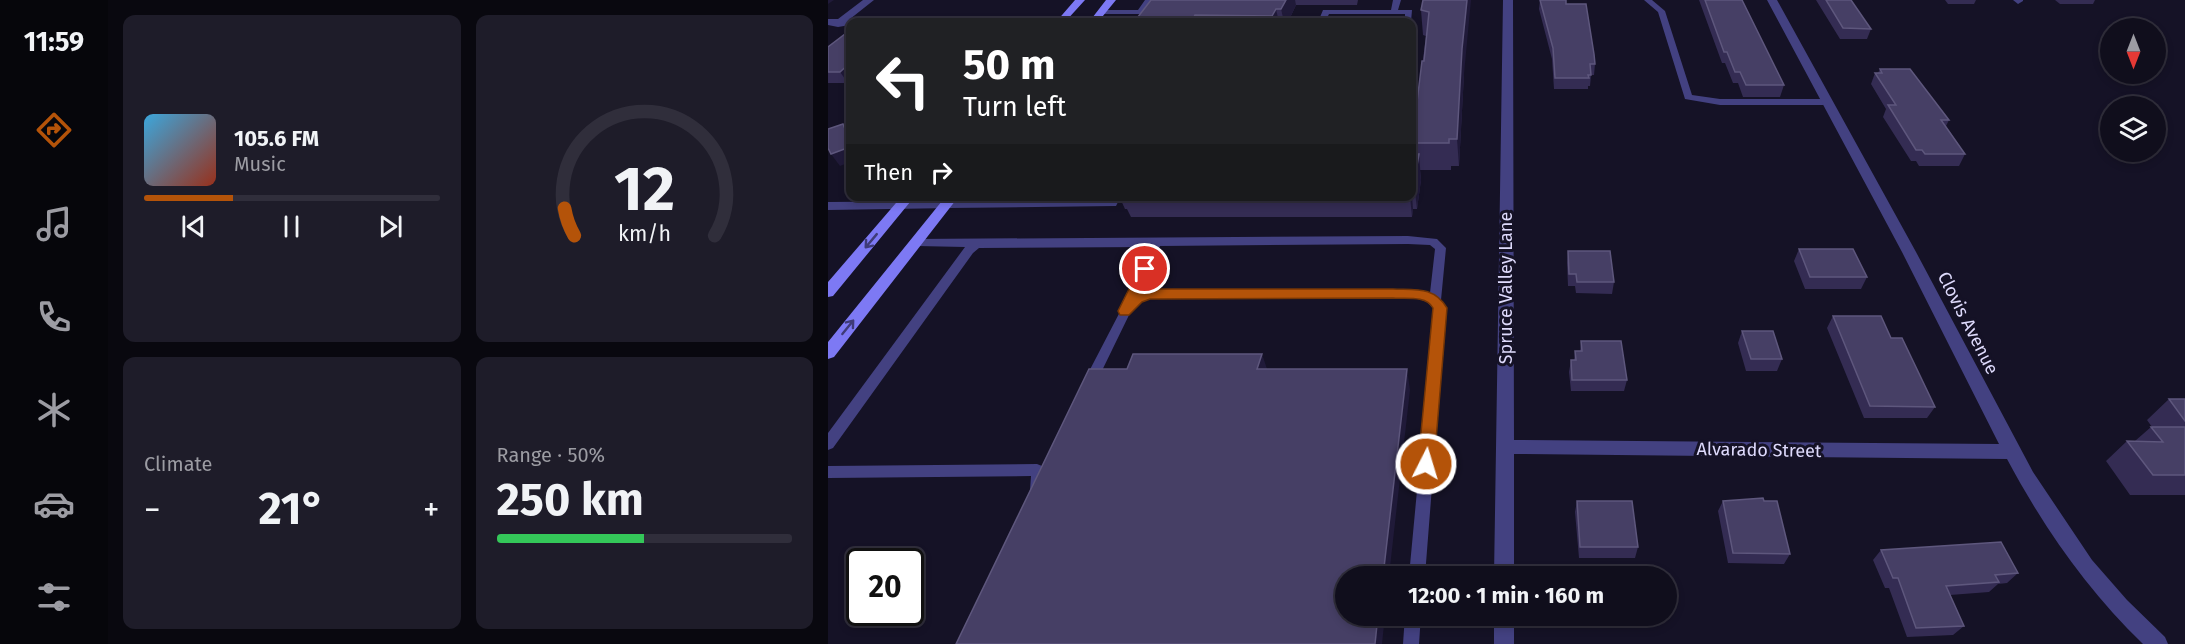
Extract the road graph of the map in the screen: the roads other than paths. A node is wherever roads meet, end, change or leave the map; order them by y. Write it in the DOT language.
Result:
graph roads {
  1 [pos="869,0"];
  2 [pos="1080,0"];
  3 [pos="1111,0"];
  4 [pos="1149,0"];
  5 [pos="1397,0"];
  6 [pos="1508,0"];
  7 [pos="1648,0"];
  8 [pos="1772,0"];
  9 [pos="1102,12"];
  10 [pos="1367,12"];
  11 [pos="1394,12"];
  12 [pos="846,18"];
  13 [pos="846,18"];
  14 [pos="1064,18"];
  15 [pos="1097,18"];
  16 [pos="1324,18"];
  17 [pos="1365,18"];
  18 [pos="1408,18"];
  19 [pos="828,22"];
  20 [pos="841,22"];
  21 [pos="846,22"];
  22 [pos="828,32"];
  23 [pos="1828,102"];
  24 [pos="905,201"];
  25 [pos="950,201"];
  26 [pos="1114,201"];
  27 [pos="828,206"];
  28 [pos="917,242"];
  29 [pos="1151,243"];
  30 [pos="976,244"];
  31 [pos="828,292"];
  32 [pos="1435,300"];
  33 [pos="1125,311"];
  34 [pos="828,352"];
  35 [pos="1082,397"];
  36 [pos="828,444"];
  37 [pos="1505,447"];
  38 [pos="2013,452"];
  39 [pos="1050,461"];
  40 [pos="828,471"];
  41 [pos="1039,483"];
  42 [pos="1034,501"];
  43 [pos="1418,566"];
  44 [pos="1504,566"];
  45 [pos="1412,626"];
  46 [pos="1504,626"];
  47 [pos="1411,644"];
  48 [pos="1504,644"];
  49 [pos="2158,644"];
  1 -- 12 [label="street"];
  2 -- 14 [label="main road"];
  3 -- 9 [label="main road"];
  4 -- 9 [label="lane"];
  5 -- 11 [label="lane"];
  6 -- 37 [label="street, Spruce Valley Lane"];
  7 -- 23 [label="lane"];
  8 -- 23 [label="street, Clovis Avenue"];
  9 -- 15 [label="main road"];
  10 -- 11 [label="lane"];
  10 -- 16 [label="lane"];
  10 -- 17 [label="lane"];
  11 -- 18 [label="lane"];
  13 -- 20 [label="street"];
  19 -- 20 [label="street"];
  20 -- 21 [label="street"];
  20 -- 22 [label="street"];
  23 -- 38 [label="street, Clovis Avenue"];
  24 -- 25 [label="street"];
  24 -- 27 [label="street"];
  24 -- 31 [label="main road, one-way"];
  25 -- 26 [label="lane"];
  25 -- 28 [label="main road"];
  28 -- 30 [label="lane"];
  34 -- 28 [label="main road, one-way"];
  29 -- 30 [label="lane"];
  29 -- 32 [label="lane"];
  29 -- 33 [label="lane"];
  30 -- 36 [label="lane"];
  32 -- 33 [label="lane"];
  32 -- 43 [label="lane"];
  33 -- 35 [label="lane"];
  37 -- 38 [label="street, Alvarado Street"];
  37 -- 44 [label="street, Spruce Valley Lane"];
  38 -- 49 [label="street, Clovis Avenue"];
  39 -- 41 [label="lane"];
  40 -- 41 [label="lane"];
  41 -- 42 [label="lane"];
  45 -- 47 [label="lane"];
  46 -- 48 [label="street"];
}
